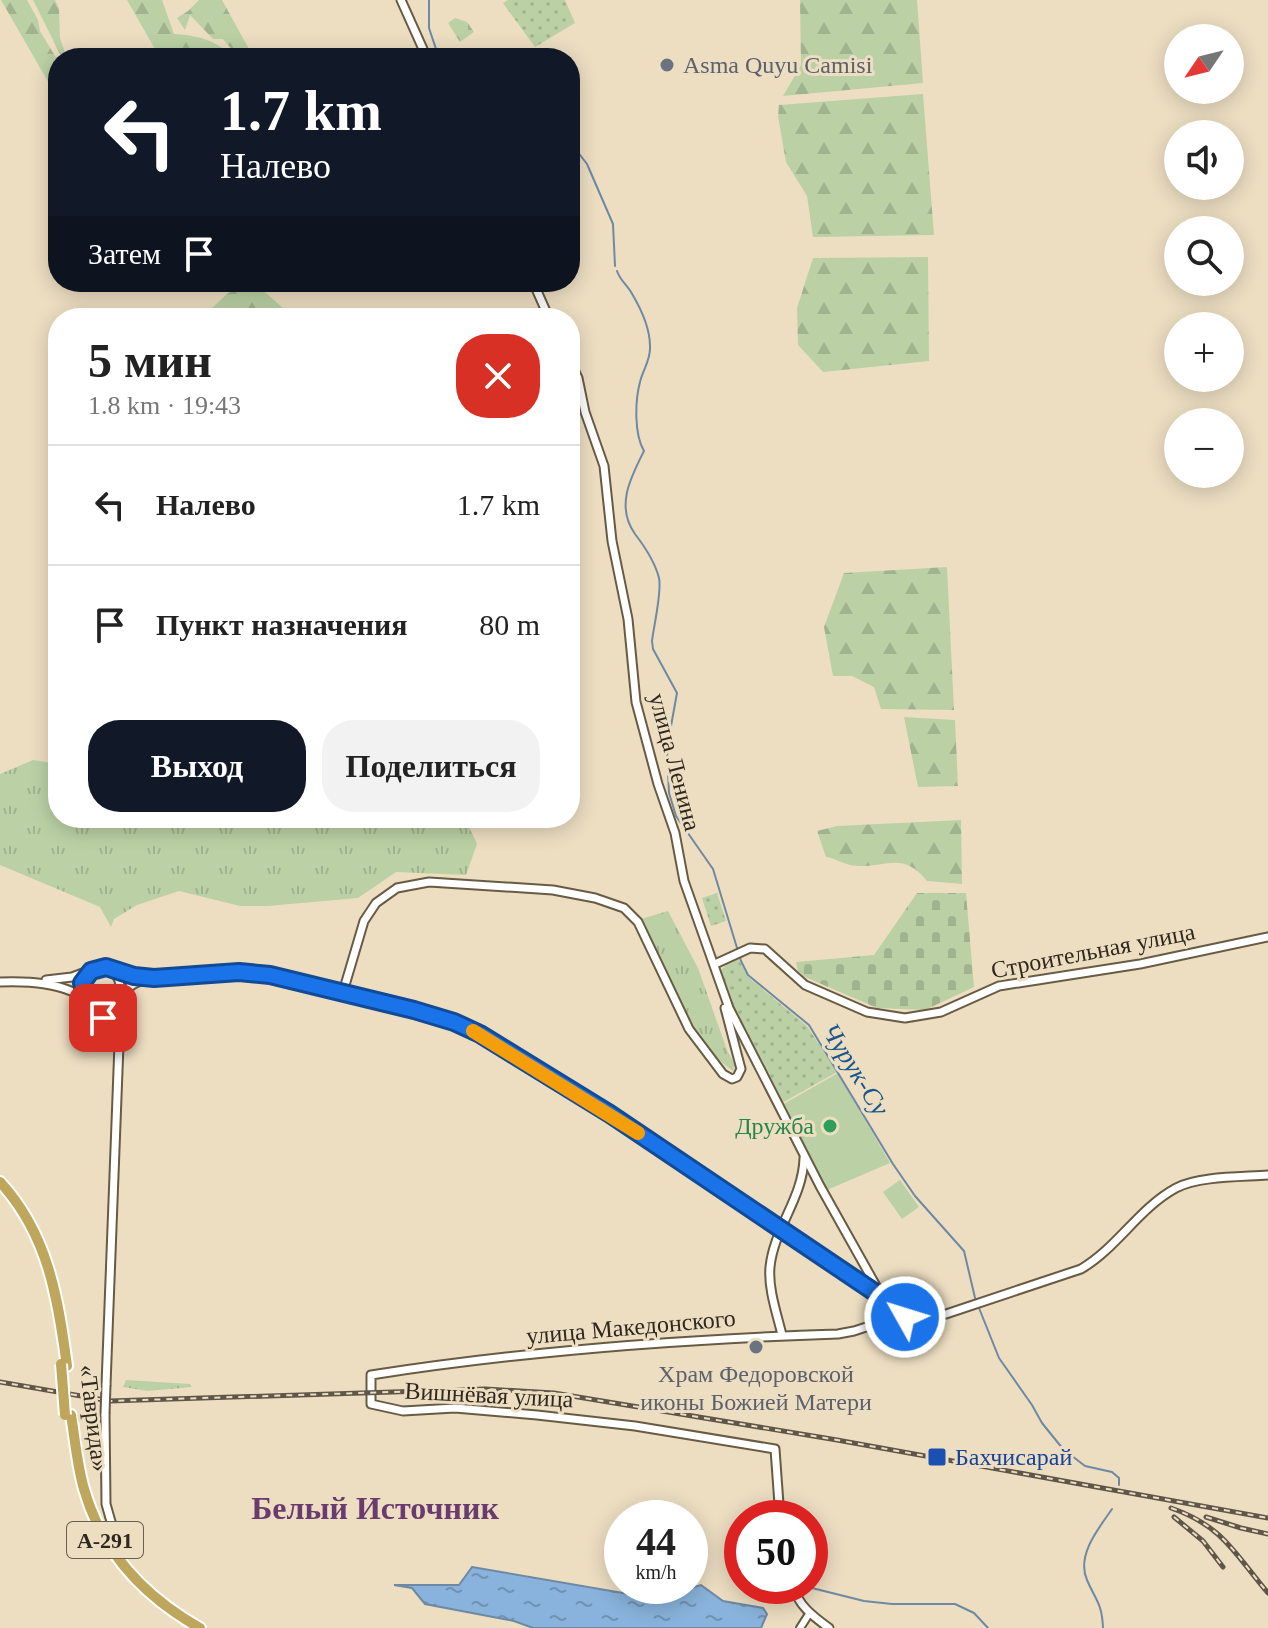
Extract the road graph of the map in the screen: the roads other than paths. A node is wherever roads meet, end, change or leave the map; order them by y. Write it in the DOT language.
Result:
graph roads {
  1 [pos="401,0"];
  2 [pos="423,48"];
  3 [pos="580,388"];
  4 [pos="1268,937"];
  5 [pos="715,964"];
  6 [pos="112,970"];
  7 [pos="91,971"];
  8 [pos="154,978"];
  9 [pos="718,979"];
  10 [pos="35,981"];
  11 [pos="0,982"];
  12 [pos="343,992"];
  13 [pos="120,994"];
  14 [pos="87,1002"];
  15 [pos="117,1050"];
  16 [pos="804,1156"];
  17 [pos="1268,1175"];
  18 [pos="0,1182"];
  19 [pos="820,1186"];
  20 [pos="800,1187"];
  21 [pos="0,1192"];
  22 [pos="782,1230"];
  23 [pos="881,1297"];
  24 [pos="902,1311"];
  25 [pos="923,1316"];
  26 [pos="894,1318"];
  27 [pos="904,1320"];
  28 [pos="782,1335"];
  29 [pos="64,1365"];
  30 [pos="371,1375"];
  31 [pos="68,1415"];
  32 [pos="779,1500"];
  33 [pos="131,1576"];
  34 [pos="803,1604"];
  35 [pos="809,1614"];
  36 [pos="189,1628"];
  37 [pos="200,1628"];
  38 [pos="800,1628"];
  39 [pos="829,1628"];
  1 -- 2 [label="main road"];
  3 -- 5 [label="main road, улица Ленина"];
  4 -- 5 [label="main road, Строительная улица"];
  5 -- 9 [label="main road, улица Ленина"];
  6 -- 7 [label="main road"];
  6 -- 8 [label="main road"];
  6 -- 13 [label="main road"];
  7 -- 10 [label="main road"];
  7 -- 14 [label="main road"];
  8 -- 12 [label="main road"];
  8 -- 13 [label="main road"];
  9 -- 12 [label="main road"];
  9 -- 16 [label="main road, улица Ленина"];
  10 -- 11 [label="main road"];
  10 -- 14 [label="main road"];
  12 -- 22 [label="main road"];
  13 -- 14 [label="main road"];
  13 -- 15 [label="main road"];
  14 -- 15 [label="main road"];
  15 -- 33 [label="main road, bridge"];
  16 -- 19 [label="main road, улица Ленина"];
  16 -- 20 [label="main road"];
  17 -- 25 [label="main road"];
  18 -- 29 [label="highway, «Таврида» / А-291"];
  19 -- 20 [label="main road"];
  19 -- 23 [label="main road, улица Ленина"];
  20 -- 22 [label="main road"];
  21 -- 29 [label="highway, «Таврида» / А-291"];
  22 -- 23 [label="main road"];
  22 -- 28 [label="main road"];
  23 -- 24 [label="main road"];
  23 -- 26 [label="main road, улица Ленина"];
  24 -- 25 [label="main road"];
  24 -- 26 [label="main road"];
  24 -- 27 [label="main road"];
  25 -- 27 [label="main road"];
  26 -- 27 [label="main road"];
  26 -- 28 [label="main road, улица Македонского"];
  28 -- 30 [label="main road, улица Македонского"];
  29 -- 31 [label="highway, «Таврида» / А-291, bridge"];
  30 -- 32 [label="main road, Вишнёвая улица"];
  31 -- 33 [label="highway, «Таврида» / А-291"];
  31 -- 36 [label="highway, «Таврида» / А-291"];
  33 -- 37 [label="highway, «Таврида» / А-291"];
  34 -- 35 [label="main road"];
  35 -- 38 [label="street"];
  35 -- 39 [label="main road"];
}
